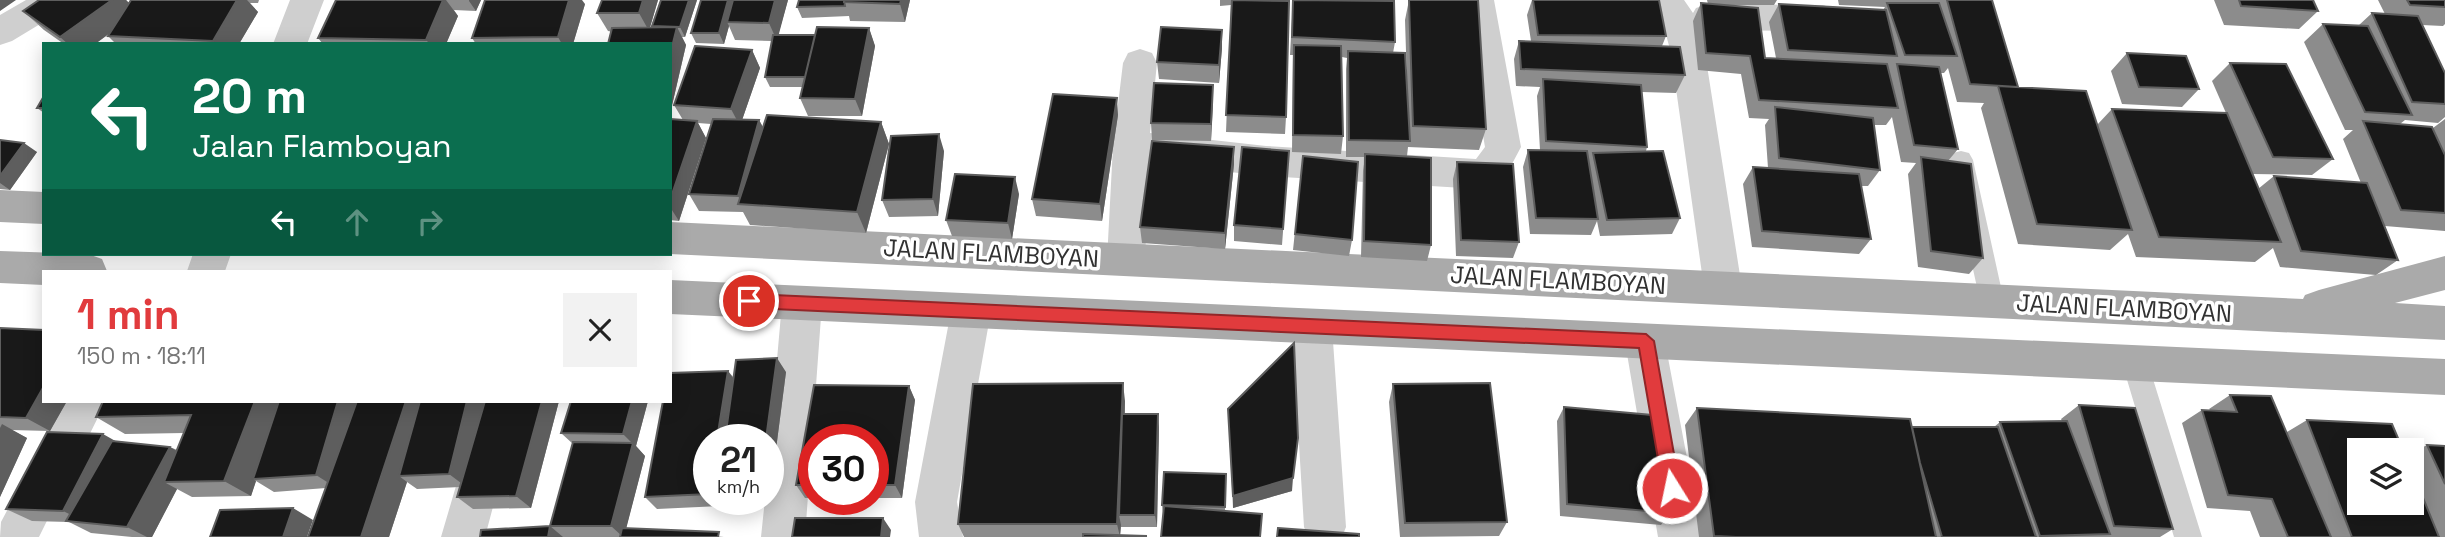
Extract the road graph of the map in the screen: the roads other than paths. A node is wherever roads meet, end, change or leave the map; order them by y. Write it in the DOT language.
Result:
graph roads {
  1 [pos="53,0"];
  2 [pos="307,0"];
  3 [pos="1477,0"];
  4 [pos="1672,8"];
  5 [pos="1829,18"];
  6 [pos="0,32"];
  7 [pos="291,42"];
  8 [pos="1140,62"];
  9 [pos="1131,146"];
  10 [pos="1961,160"];
  11 [pos="0,206"];
  12 [pos="42,208"];
  13 [pos="672,238"];
  14 [pos="1126,260"];
  15 [pos="0,267"];
  16 [pos="66,270"];
  17 [pos="2445,273"];
  18 [pos="1723,288"];
  19 [pos="672,297"];
  20 [pos="1932,298"];
  21 [pos="1992,301"];
  22 [pos="802,303"];
  23 [pos="971,311"];
  24 [pos="2290,316"];
  25 [pos="2445,323"];
  26 [pos="1312,327"];
  27 [pos="1646,341"];
  28 [pos="1952,355"];
  29 [pos="2135,363"];
  30 [pos="2433,381"];
  31 [pos="85,403"];
  32 [pos="500,403"];
  33 [pos="1325,527"];
  34 [pos="16,537"];
  35 [pos="463,537"];
  36 [pos="783,537"];
  37 [pos="941,537"];
  38 [pos="1680,537"];
  39 [pos="2188,537"];
  1 -- 6 [label="street"];
  2 -- 7 [label="street"];
  3 -- 9 [label="street"];
  4 -- 5 [label="street"];
  4 -- 18 [label="street"];
  8 -- 9 [label="street"];
  9 -- 14 [label="street"];
  10 -- 21 [label="lane"];
  11 -- 12 [label="main road"];
  13 -- 14 [label="main road, JALAN FLAMBOYAN"];
  14 -- 18 [label="main road, JALAN FLAMBOYAN"];
  15 -- 16 [label="main road"];
  17 -- 24 [label="main road"];
  18 -- 20 [label="main road, JALAN FLAMBOYAN"];
  19 -- 22 [label="main road"];
  20 -- 21 [label="main road, JALAN FLAMBOYAN"];
  20 -- 28 [label="main road"];
  21 -- 24 [label="main road, JALAN FLAMBOYAN"];
  22 -- 23 [label="main road"];
  22 -- 36 [label="street"];
  23 -- 26 [label="main road"];
  23 -- 37 [label="street"];
  24 -- 25 [label="main road, JALAN FLAMBOYAN"];
  26 -- 27 [label="main road"];
  26 -- 33 [label="street"];
  27 -- 28 [label="main road"];
  27 -- 38 [label="street"];
  28 -- 29 [label="main road"];
  29 -- 30 [label="main road"];
  29 -- 39 [label="lane"];
  31 -- 34 [label="street"];
  32 -- 35 [label="street"];
}
